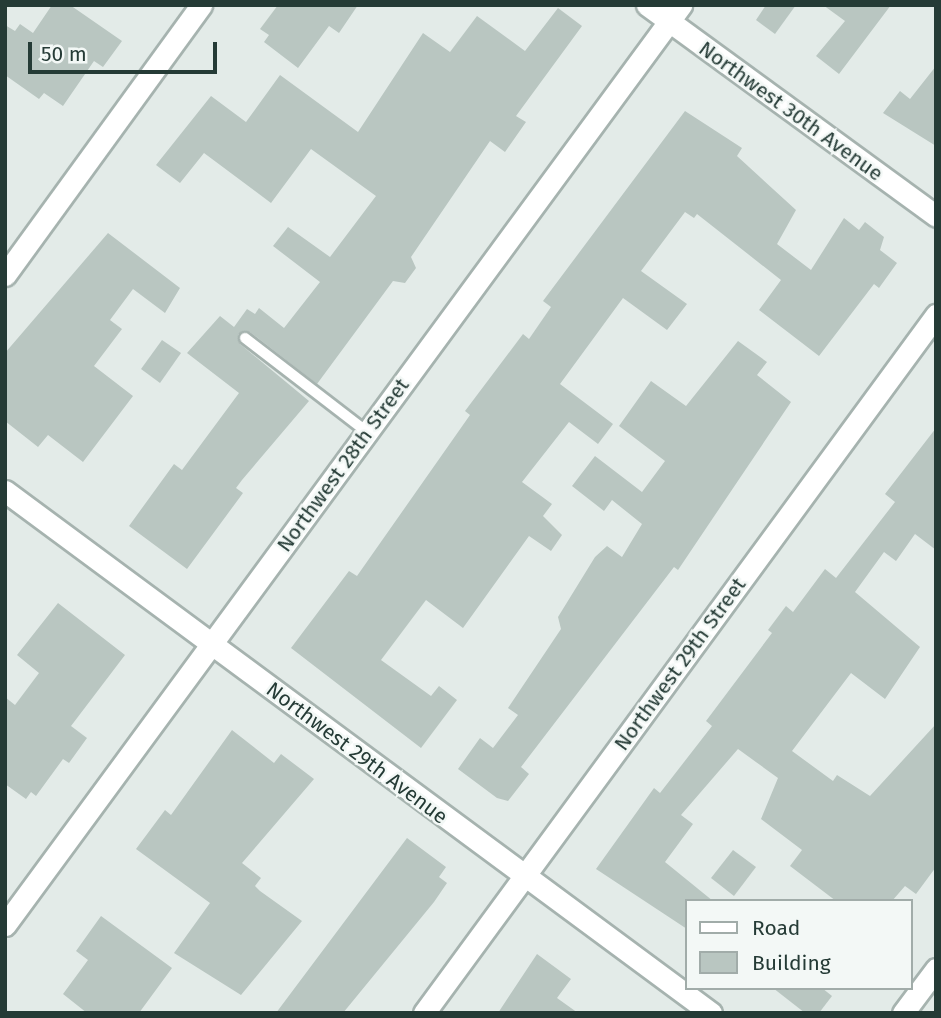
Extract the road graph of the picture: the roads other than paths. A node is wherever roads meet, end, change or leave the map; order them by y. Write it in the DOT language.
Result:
graph roads {
  1 [pos="201,5"];
  2 [pos="647,5"];
  3 [pos="675,13"];
  4 [pos="936,216"];
  5 [pos="5,275"];
  6 [pos="936,315"];
  7 [pos="245,338"];
  8 [pos="368,432"];
  9 [pos="5,491"];
  10 [pos="211,645"];
  11 [pos="524,877"];
  12 [pos="5,925"];
  13 [pos="936,969"];
  14 [pos="424,1013"];
  15 [pos="710,1013"];
  16 [pos="903,1013"];
  1 -- 5 [label="street"];
  2 -- 3 [label="street, Northwest 30th Avenue"];
  3 -- 4 [label="street, Northwest 30th Avenue"];
  3 -- 8 [label="street, Northwest 28th Street"];
  6 -- 11 [label="street, Northwest 29th Street"];
  7 -- 8 [label="lane"];
  8 -- 10 [label="street, Northwest 28th Street"];
  9 -- 10 [label="street, Northwest 29th Avenue"];
  10 -- 11 [label="street, Northwest 29th Avenue"];
  10 -- 12 [label="street, Northwest 28th Street"];
  11 -- 14 [label="street, Northwest 29th Street"];
  11 -- 15 [label="street, Northwest 29th Avenue"];
  13 -- 16 [label="street"];
}
